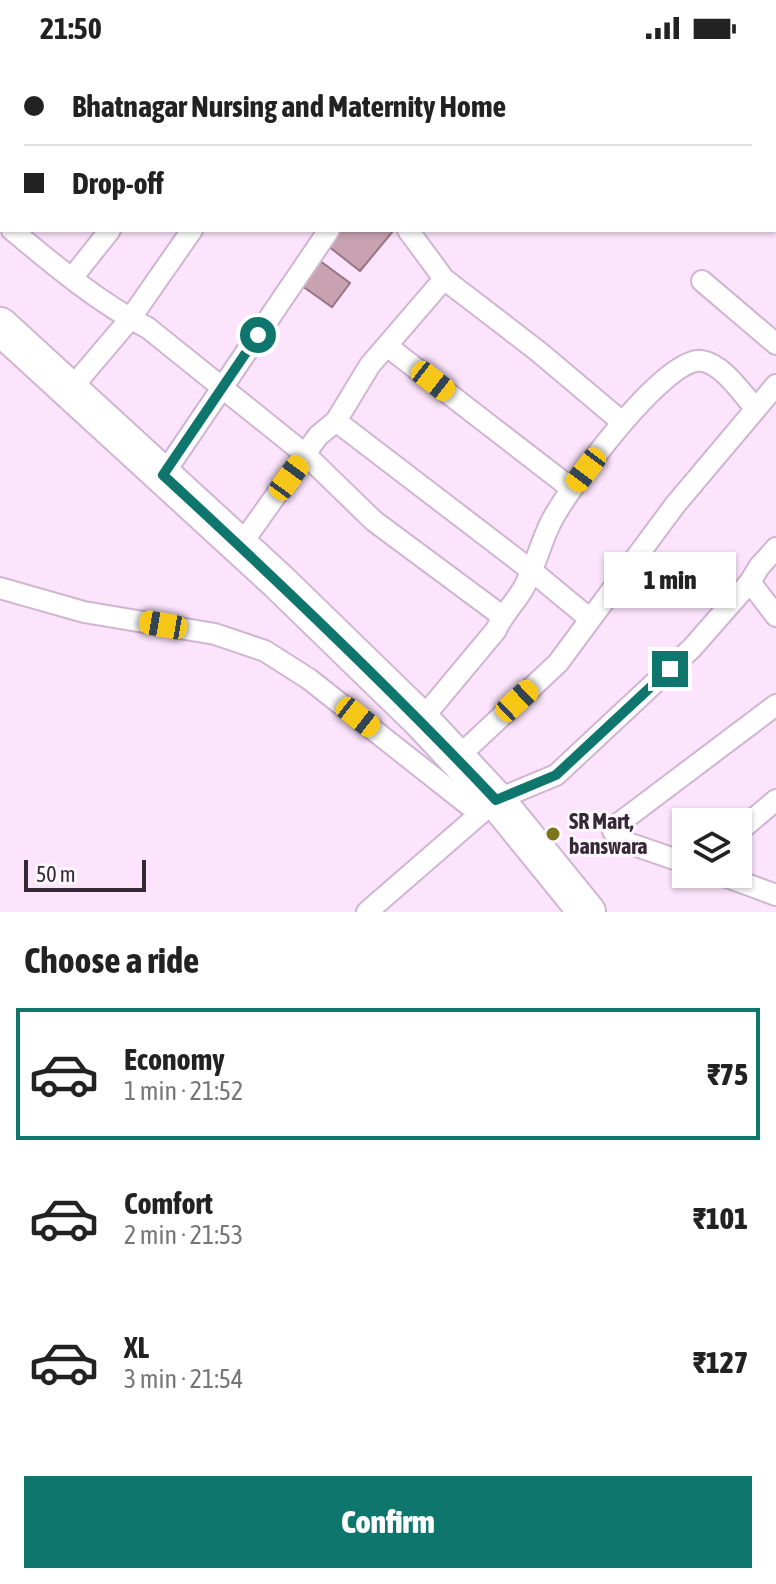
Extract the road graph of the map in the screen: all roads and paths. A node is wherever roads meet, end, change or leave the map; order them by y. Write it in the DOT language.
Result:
graph roads {
  1 [pos="108,232"];
  2 [pos="191,232"];
  3 [pos="328,232"];
  4 [pos="409,232"];
  5 [pos="20,233"];
  6 [pos="72,278"];
  7 [pos="444,279"];
  8 [pos="702,281"];
  9 [pos="130,319"];
  10 [pos="0,326"];
  11 [pos="776,344"];
  12 [pos="387,346"];
  13 [pos="776,385"];
  14 [pos="222,388"];
  15 [pos="69,391"];
  16 [pos="756,409"];
  17 [pos="336,421"];
  18 [pos="622,422"];
  19 [pos="306,455"];
  20 [pos="163,475"];
  21 [pos="572,489"];
  22 [pos="240,546"];
  23 [pos="776,548"];
  24 [pos="532,571"];
  25 [pos="750,582"];
  26 [pos="0,588"];
  27 [pos="502,616"];
  28 [pos="776,616"];
  29 [pos="590,619"];
  30 [pos="776,705"];
  31 [pos="421,720"];
  32 [pos="457,758"];
  33 [pos="776,800"];
  34 [pos="488,807"];
  35 [pos="752,820"];
  36 [pos="672,858"];
  37 [pos="752,886"];
  38 [pos="776,895"];
  39 [pos="367,912"];
  40 [pos="587,912"];
  1 -- 6 [label="street"];
  2 -- 9 [label="street"];
  3 -- 14 [label="street"];
  4 -- 7 [label="street"];
  5 -- 6 [label="street"];
  6 -- 9 [label="street"];
  7 -- 12 [label="street"];
  7 -- 18 [label="street"];
  8 -- 11 [label="street"];
  9 -- 14 [label="street"];
  9 -- 15 [label="street"];
  10 -- 15 [label="highway"];
  12 -- 17 [label="street"];
  12 -- 21 [label="street"];
  13 -- 16 [label="street"];
  14 -- 19 [label="street"];
  14 -- 20 [label="street"];
  15 -- 20 [label="highway"];
  16 -- 18 [label="street"];
  16 -- 29 [label="street"];
  17 -- 19 [label="street"];
  17 -- 24 [label="street"];
  18 -- 21 [label="street"];
  19 -- 22 [label="street"];
  19 -- 27 [label="street"];
  20 -- 22 [label="highway"];
  21 -- 24 [label="street"];
  22 -- 31 [label="highway"];
  23 -- 25 [label="street"];
  24 -- 27 [label="street"];
  24 -- 29 [label="street"];
  25 -- 28 [label="street"];
  25 -- 34 [label="street"];
  26 -- 34 [label="street"];
  27 -- 31 [label="street"];
  29 -- 32 [label="street"];
  30 -- 36 [label="street"];
  31 -- 32 [label="highway"];
  32 -- 34 [label="highway"];
  33 -- 35 [label="street"];
  34 -- 39 [label="street"];
  34 -- 40 [label="highway"];
  37 -- 38 [label="street"];
}
